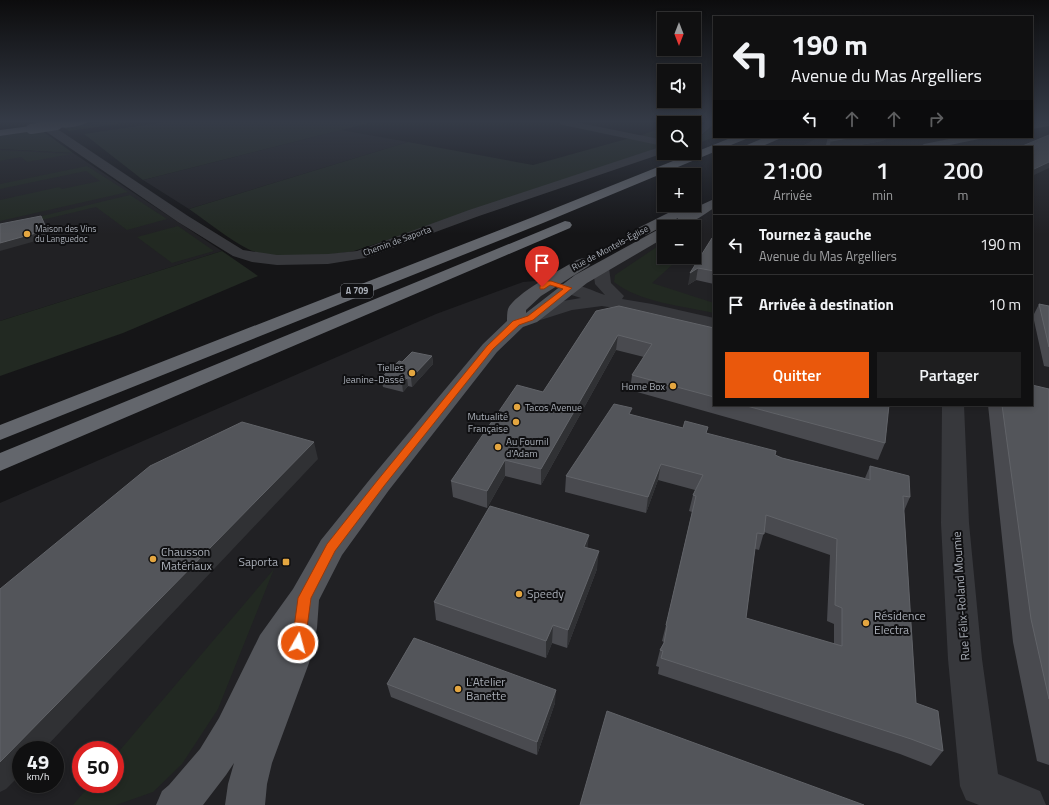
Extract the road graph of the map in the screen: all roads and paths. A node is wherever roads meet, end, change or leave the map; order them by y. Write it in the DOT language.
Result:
graph roads {
  1 [pos="96,160"];
  2 [pos="633,160"];
  3 [pos="686,160"];
  4 [pos="657,187"];
  5 [pos="713,196"];
  6 [pos="701,202"];
  7 [pos="713,204"];
  8 [pos="680,212"];
  9 [pos="684,220"];
  10 [pos="657,236"];
  11 [pos="601,268"];
  12 [pos="549,283"];
  13 [pos="568,288"];
  14 [pos="611,299"];
  15 [pos="523,321"];
  16 [pos="713,324"];
  17 [pos="953,406"];
  18 [pos="0,433"];
  19 [pos="0,463"];
  20 [pos="304,598"];
  21 [pos="176,805"];
  22 [pos="245,805"];
  23 [pos="1026,805"];
  1 -- 2 [label="street, Chemin de Saporta"];
  3 -- 18 [label="highway, A 709"];
  4 -- 19 [label="highway, A 709"];
  5 -- 6 [label="main road, Rue de Montels-Église"];
  7 -- 9 [label="main road"];
  8 -- 12 [label="main road, Rue de Montels-Église"];
  10 -- 11 [label="main road, Rue de Montels-Église"];
  11 -- 13 [label="main road, Rue de Montels-Église"];
  11 -- 14 [label="street"];
  12 -- 13 [label="main road"];
  12 -- 15 [label="main road, Rue de Montels-Église"];
  13 -- 14 [label="street"];
  13 -- 15 [label="main road, Rue de Montels-Église"];
  14 -- 15 [label="street"];
  14 -- 16 [label="street"];
  15 -- 20 [label="main road, Rue de Montels-Église"];
  17 -- 23 [label="street, Rue Félix-Roland Moumie"];
  20 -- 21 [label="main road"];
  20 -- 22 [label="main road"];
}
